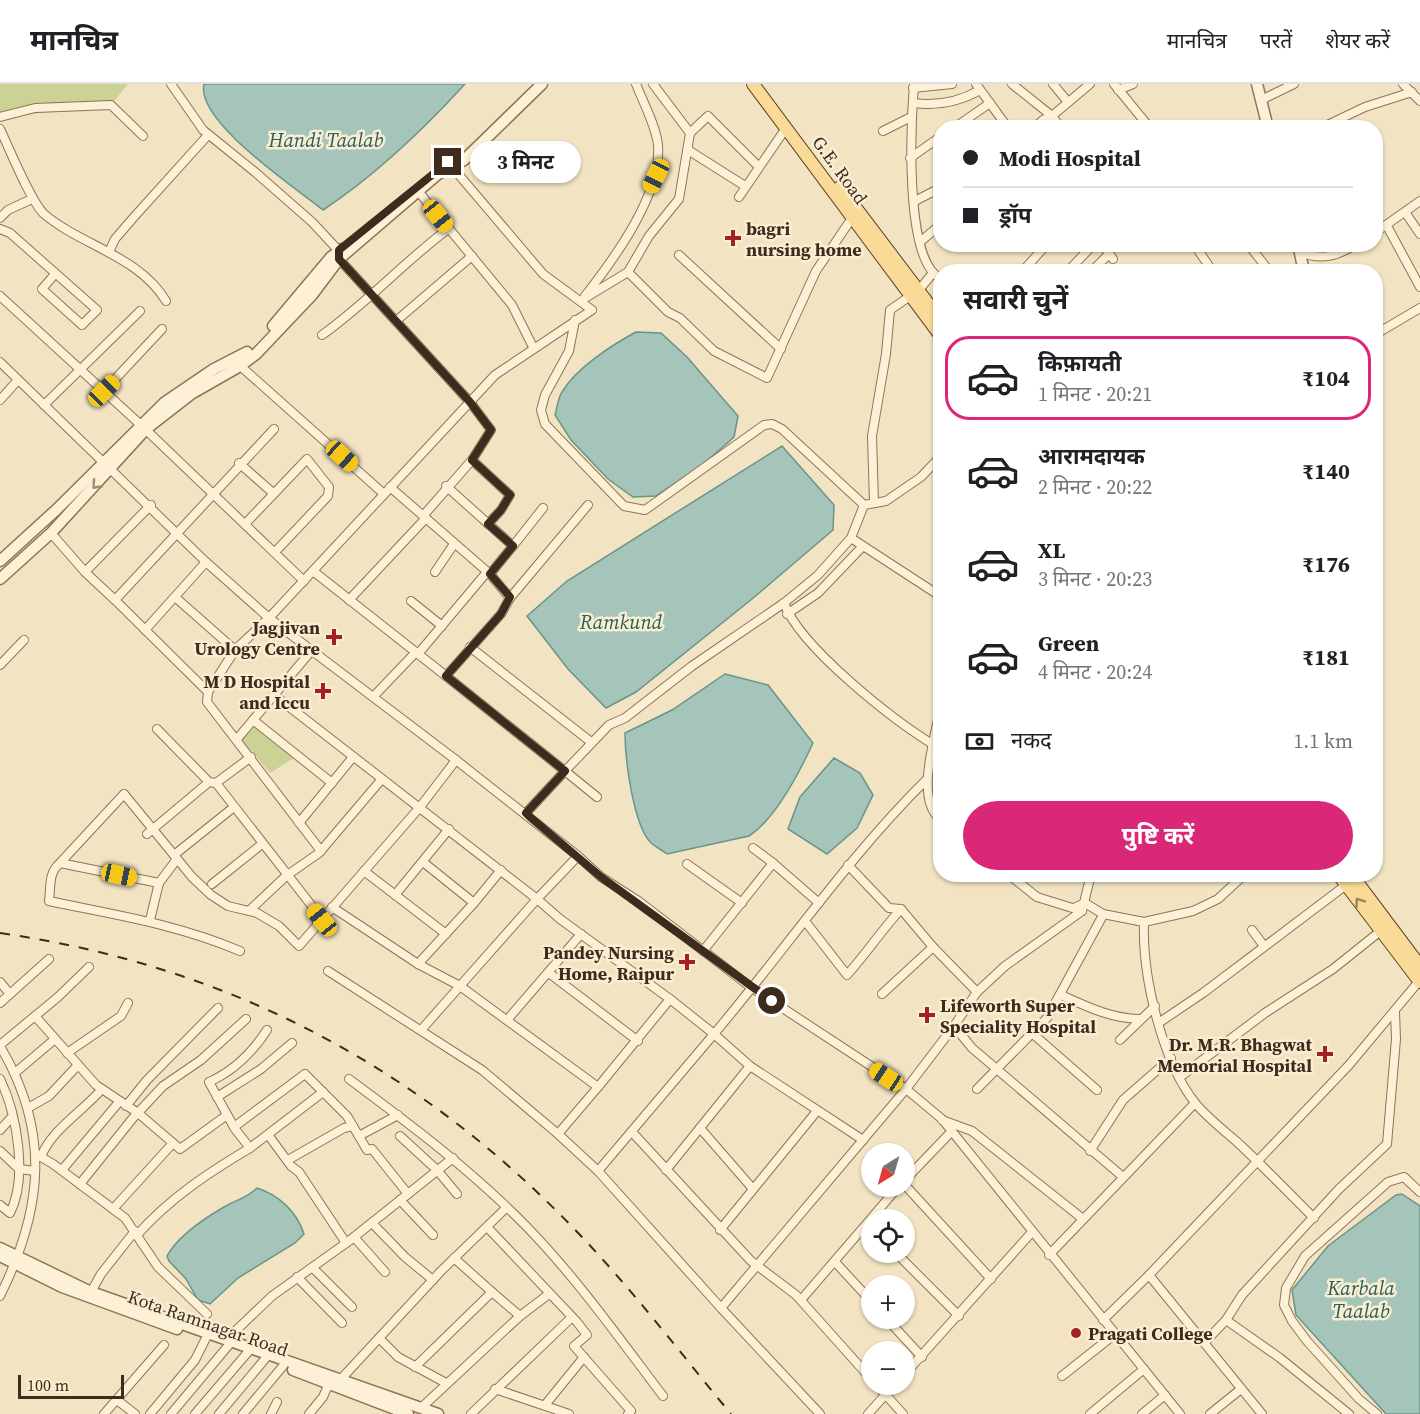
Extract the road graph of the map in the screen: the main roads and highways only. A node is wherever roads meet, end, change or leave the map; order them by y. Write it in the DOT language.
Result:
graph roads {
  1 [pos="753,84"];
  2 [pos="761,84"];
  3 [pos="914,293"];
  4 [pos="933,312"];
  5 [pos="933,324"];
  6 [pos="1348,882"];
  7 [pos="1384,928"];
  8 [pos="1420,966"];
  9 [pos="1420,981"];
  1 -- 3 [label="main road, G.E. Road"];
  2 -- 3 [label="main road"];
  3 -- 4 [label="main road"];
  3 -- 5 [label="main road, G.E. Road"];
  6 -- 7 [label="main road"];
  7 -- 8 [label="main road"];
  7 -- 9 [label="main road"];
}
